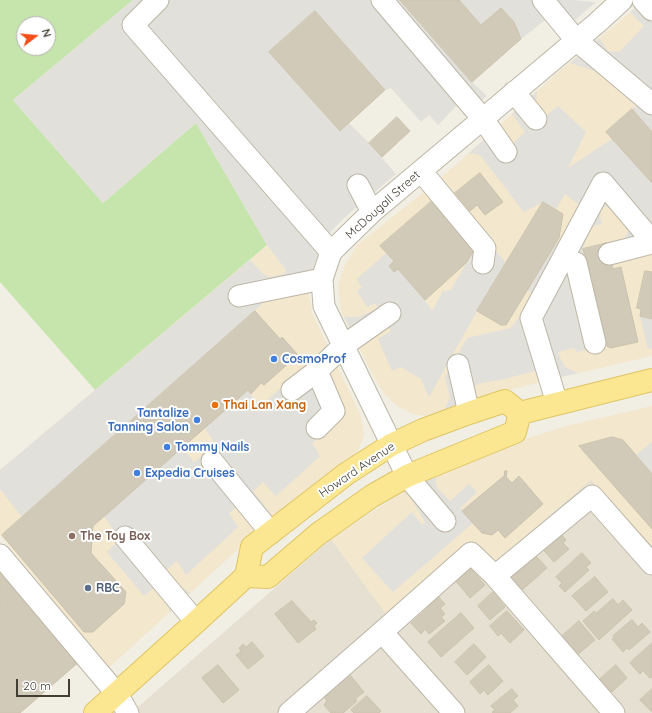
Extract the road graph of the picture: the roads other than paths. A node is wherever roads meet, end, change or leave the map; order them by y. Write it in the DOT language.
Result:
graph roads {
  1 [pos="158,0"];
  2 [pos="382,0"];
  3 [pos="543,0"];
  4 [pos="622,0"];
  5 [pos="643,0"];
  6 [pos="652,10"];
  7 [pos="576,40"];
  8 [pos="514,92"];
  9 [pos="652,104"];
  10 [pos="483,119"];
  11 [pos="536,119"];
  12 [pos="506,152"];
  13 [pos="421,171"];
  14 [pos="358,185"];
  15 [pos="372,212"];
  16 [pos="571,242"];
  17 [pos="652,242"];
  18 [pos="331,252"];
  19 [pos="609,254"];
  20 [pos="483,262"];
  21 [pos="322,279"];
  22 [pos="239,296"];
  23 [pos="390,313"];
  24 [pos="595,343"];
  25 [pos="343,346"];
  26 [pos="458,365"];
  27 [pos="317,371"];
  28 [pos="652,380"];
  29 [pos="292,390"];
  30 [pos="557,403"];
  31 [pos="469,413"];
  32 [pos="520,413"];
  33 [pos="317,428"];
  34 [pos="391,445"];
  35 [pos="212,461"];
  36 [pos="407,476"];
  37 [pos="444,521"];
  38 [pos="271,533"];
  39 [pos="125,537"];
  40 [pos="0,555"];
  41 [pos="652,564"];
  42 [pos="246,576"];
  43 [pos="495,576"];
  44 [pos="196,622"];
  45 [pos="382,632"];
  46 [pos="117,694"];
  47 [pos="94,713"];
  48 [pos="128,713"];
  49 [pos="290,713"];
  50 [pos="454,713"];
  51 [pos="614,713"];
  1 -- 18 [label="street"];
  2 -- 10 [label="street"];
  3 -- 7 [label="street"];
  4 -- 7 [label="street, McDougall Street"];
  5 -- 6 [label="street"];
  7 -- 8 [label="street, McDougall Street"];
  7 -- 9 [label="street"];
  8 -- 10 [label="street, McDougall Street"];
  8 -- 11 [label="street"];
  10 -- 12 [label="street"];
  10 -- 13 [label="street, McDougall Street"];
  13 -- 15 [label="street, McDougall Street"];
  13 -- 20 [label="street"];
  14 -- 15 [label="street"];
  15 -- 18 [label="street, McDougall Street"];
  16 -- 17 [label="street"];
  16 -- 24 [label="street"];
  16 -- 30 [label="street"];
  17 -- 19 [label="street"];
  18 -- 21 [label="street, McDougall Street"];
  21 -- 22 [label="street"];
  21 -- 25 [label="street, McDougall Street"];
  23 -- 25 [label="street"];
  25 -- 27 [label="street"];
  25 -- 34 [label="street, McDougall Street"];
  26 -- 31 [label="street"];
  27 -- 29 [label="street"];
  27 -- 33 [label="street"];
  28 -- 30 [label="main road"];
  30 -- 32 [label="main road"];
  31 -- 32 [label="main road, Howard Avenue"];
  31 -- 34 [label="main road, Howard Avenue"];
  32 -- 36 [label="main road"];
  34 -- 36 [label="street, McDougall Street"];
  34 -- 38 [label="main road, Howard Avenue"];
  35 -- 38 [label="street"];
  36 -- 37 [label="street, McDougall Street"];
  36 -- 42 [label="main road"];
  38 -- 42 [label="main road, Howard Avenue"];
  39 -- 44 [label="street"];
  40 -- 46 [label="street"];
  41 -- 43 [label="street"];
  42 -- 44 [label="main road"];
  43 -- 45 [label="street"];
  43 -- 51 [label="street"];
  44 -- 46 [label="main road"];
  45 -- 49 [label="street"];
  45 -- 50 [label="street"];
  46 -- 47 [label="main road"];
  46 -- 48 [label="street"];
}
